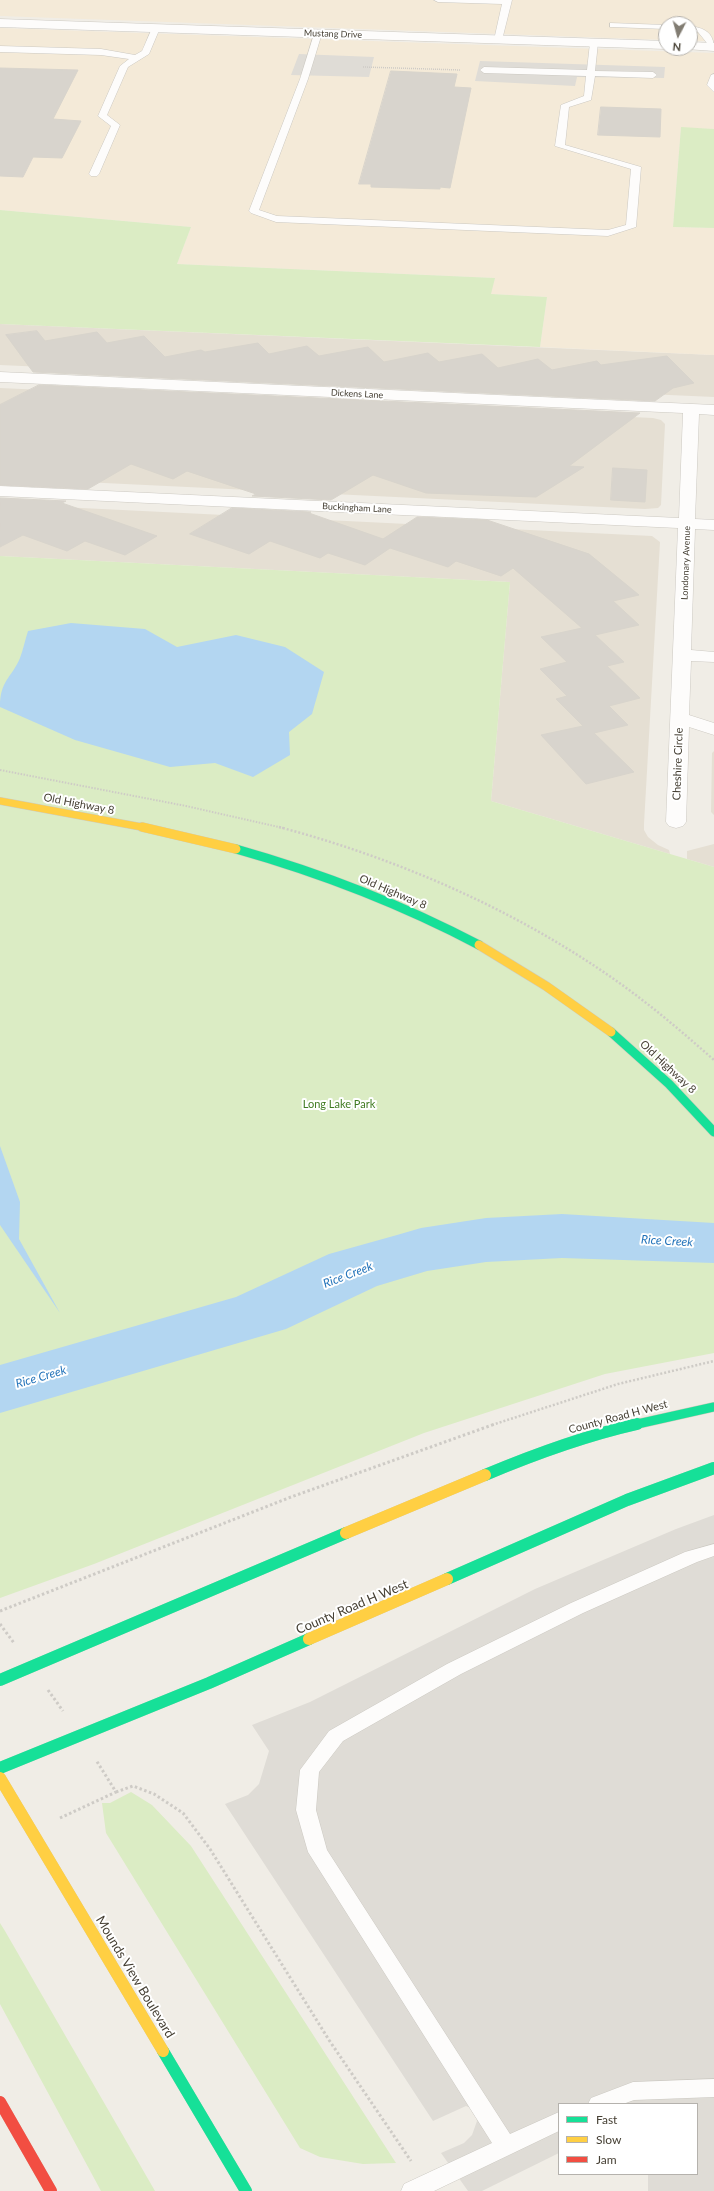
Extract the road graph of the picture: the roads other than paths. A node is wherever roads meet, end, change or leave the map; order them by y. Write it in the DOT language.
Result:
graph roads {
  1 [pos="438,0"];
  2 [pos="507,1"];
  3 [pos="0,22"];
  4 [pos="613,25"];
  5 [pos="658,27"];
  6 [pos="156,28"];
  7 [pos="698,29"];
  8 [pos="318,33"];
  9 [pos="498,40"];
  10 [pos="594,43"];
  11 [pos="658,45"];
  12 [pos="698,46"];
  13 [pos="714,46"];
  14 [pos="0,49"];
  15 [pos="137,58"];
  16 [pos="484,70"];
  17 [pos="591,73"];
  18 [pos="653,75"];
  19 [pos="714,77"];
  20 [pos="714,89"];
  21 [pos="94,174"];
  22 [pos="0,377"];
  23 [pos="691,409"];
  24 [pos="714,410"];
  25 [pos="0,491"];
  26 [pos="688,524"];
  27 [pos="714,525"];
  28 [pos="683,655"];
  29 [pos="714,657"];
  30 [pos="680,718"];
  31 [pos="714,729"];
  32 [pos="0,801"];
  33 [pos="676,822"];
  34 [pos="714,1132"];
  35 [pos="714,1407"];
  36 [pos="714,1468"];
  37 [pos="714,1550"];
  38 [pos="0,1680"];
  39 [pos="0,1768"];
  40 [pos="0,1778"];
  41 [pos="714,2088"];
  42 [pos="0,2102"];
  43 [pos="602,2103"];
  44 [pos="558,2121"];
  45 [pos="506,2147"];
  46 [pos="419,2187"];
  47 [pos="51,2191"];
  48 [pos="246,2191"];
  1 -- 2 [label="lane"];
  2 -- 9 [label="lane"];
  3 -- 6 [label="street, Mustang Drive"];
  4 -- 5 [label="lane"];
  6 -- 8 [label="street, Mustang Drive"];
  6 -- 15 [label="lane"];
  7 -- 13 [label="lane"];
  8 -- 9 [label="street, Mustang Drive"];
  8 -- 17 [label="lane"];
  9 -- 10 [label="street, Mustang Drive"];
  10 -- 11 [label="street, Mustang Drive"];
  10 -- 17 [label="lane"];
  12 -- 13 [label="street"];
  14 -- 15 [label="lane"];
  15 -- 21 [label="lane"];
  16 -- 17 [label="lane"];
  17 -- 18 [label="lane"];
  19 -- 20 [label="lane"];
  22 -- 23 [label="street, Dickens Lane"];
  23 -- 24 [label="street, Dickens Lane"];
  23 -- 26 [label="street, Londonary Avenue"];
  25 -- 26 [label="street, Buckingham Lane"];
  26 -- 27 [label="street, Buckingham Lane"];
  26 -- 28 [label="street, Londonary Avenue"];
  28 -- 29 [label="street"];
  28 -- 30 [label="street, Londonary Avenue"];
  30 -- 31 [label="street, Cheshire Circle"];
  30 -- 33 [label="street, Cheshire Circle"];
  32 -- 34 [label="street, Old Highway 8"];
  35 -- 38 [label="street, County Road H West"];
  36 -- 39 [label="street, County Road H West"];
  37 -- 45 [label="lane"];
  40 -- 48 [label="street, Mounds View Boulevard"];
  41 -- 43 [label="lane"];
  42 -- 47 [label="street"];
  44 -- 45 [label="lane"];
  45 -- 46 [label="lane"];
}
